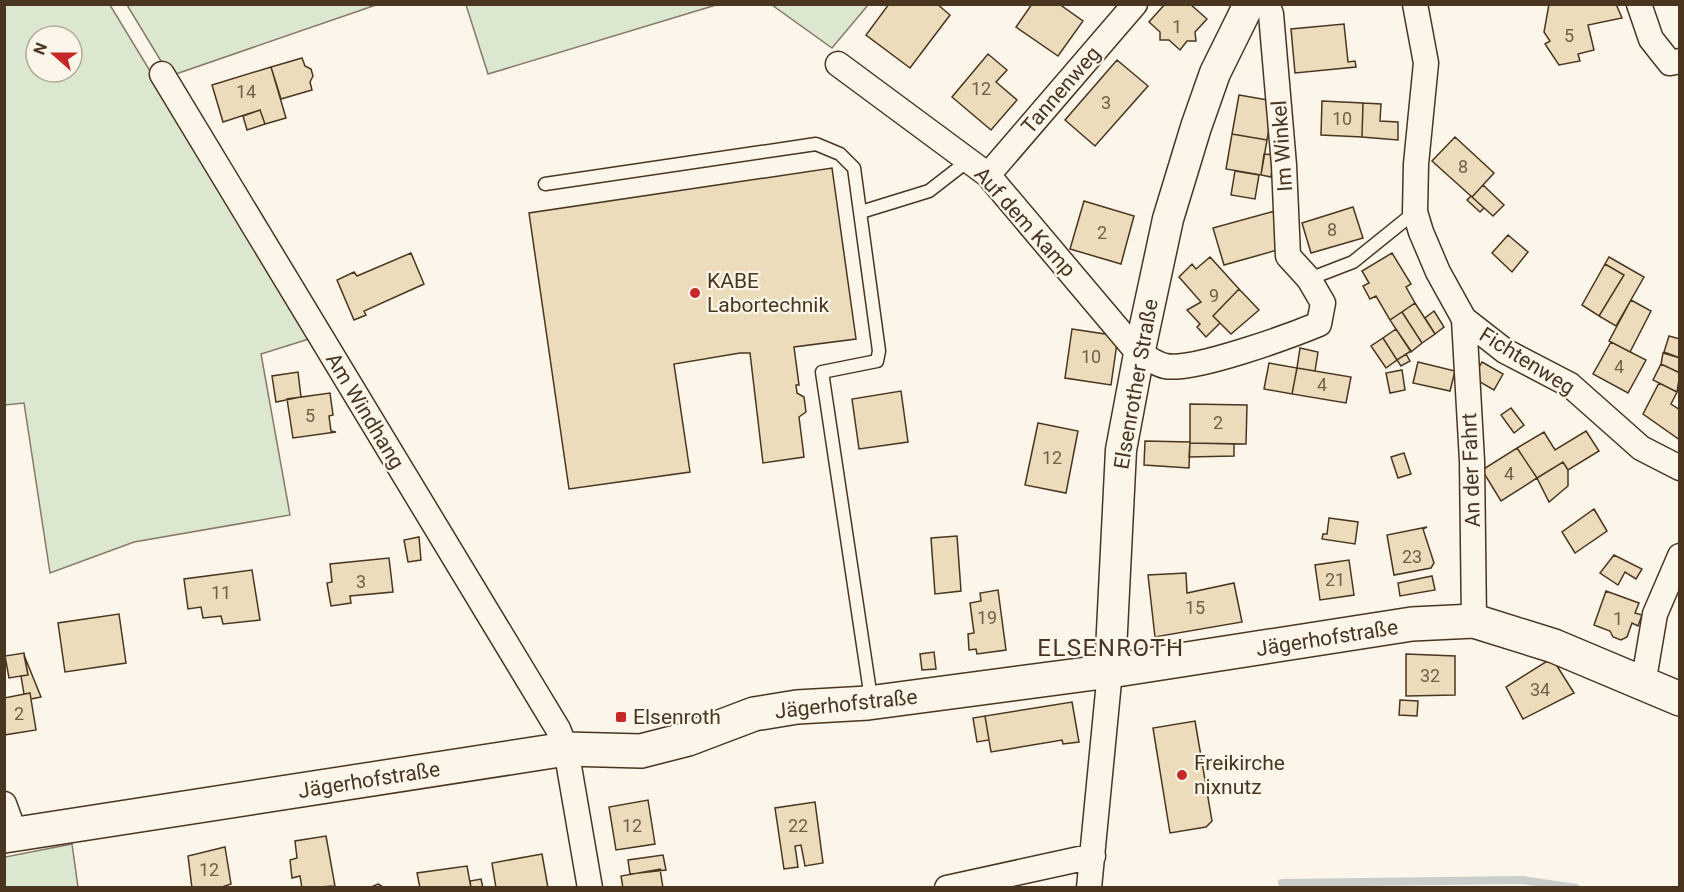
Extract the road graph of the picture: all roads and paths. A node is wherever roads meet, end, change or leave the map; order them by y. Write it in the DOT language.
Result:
graph roads {
  1 [pos="1135,4"];
  2 [pos="1249,4"];
  3 [pos="1267,4"];
  4 [pos="1415,4"];
  5 [pos="1639,4"];
  6 [pos="1680,61"];
  7 [pos="838,64"];
  8 [pos="162,74"];
  9 [pos="978,167"];
  10 [pos="545,184"];
  11 [pos="861,212"];
  12 [pos="1415,212"];
  13 [pos="1309,279"];
  14 [pos="1464,319"];
  15 [pos="1139,354"];
  16 [pos="1680,468"];
  17 [pos="1680,555"];
  18 [pos="1474,621"];
  19 [pos="1110,671"];
  20 [pos="1640,684"];
  21 [pos="1680,699"];
  22 [pos="868,703"];
  23 [pos="566,749"];
  24 [pos="4,804"];
  25 [pos="10,835"];
  26 [pos="1093,856"];
  27 [pos="590,888"];
  28 [pos="947,888"];
  29 [pos="1089,888"];
  1 -- 9 [label="street, Tannenweg"];
  2 -- 15 [label="street, Elsenrother Straße"];
  3 -- 13 [label="street, Im Winkel"];
  4 -- 12 [label="street, Fichtenweg"];
  5 -- 6 [label="street"];
  7 -- 9 [label="street, Auf dem Kamp"];
  8 -- 23 [label="street, Am Windhang"];
  9 -- 11 [label="lane"];
  9 -- 15 [label="street, Auf dem Kamp"];
  10 -- 11 [label="lane"];
  11 -- 22 [label="lane"];
  12 -- 13 [label="lane"];
  12 -- 14 [label="street, Fichtenweg"];
  13 -- 15 [label="street, Im Winkel"];
  14 -- 16 [label="street, Fichtenweg"];
  14 -- 18 [label="street, An der Fahrt"];
  15 -- 19 [label="street, Elsenrother Straße"];
  17 -- 20 [label="street"];
  18 -- 19 [label="main road, Jägerhofstraße"];
  18 -- 20 [label="main road, Jägerhofstraße"];
  19 -- 22 [label="main road, Jägerhofstraße"];
  19 -- 26 [label="street, Elsenrother Straße"];
  20 -- 21 [label="main road, Jägerhofstraße"];
  22 -- 23 [label="main road, Jägerhofstraße"];
  23 -- 25 [label="main road, Jägerhofstraße"];
  23 -- 27 [label="street, Am Windhang"];
  24 -- 25 [label="street"];
  26 -- 28 [label="street"];
  26 -- 29 [label="street, Elsenrother Straße"];
}
